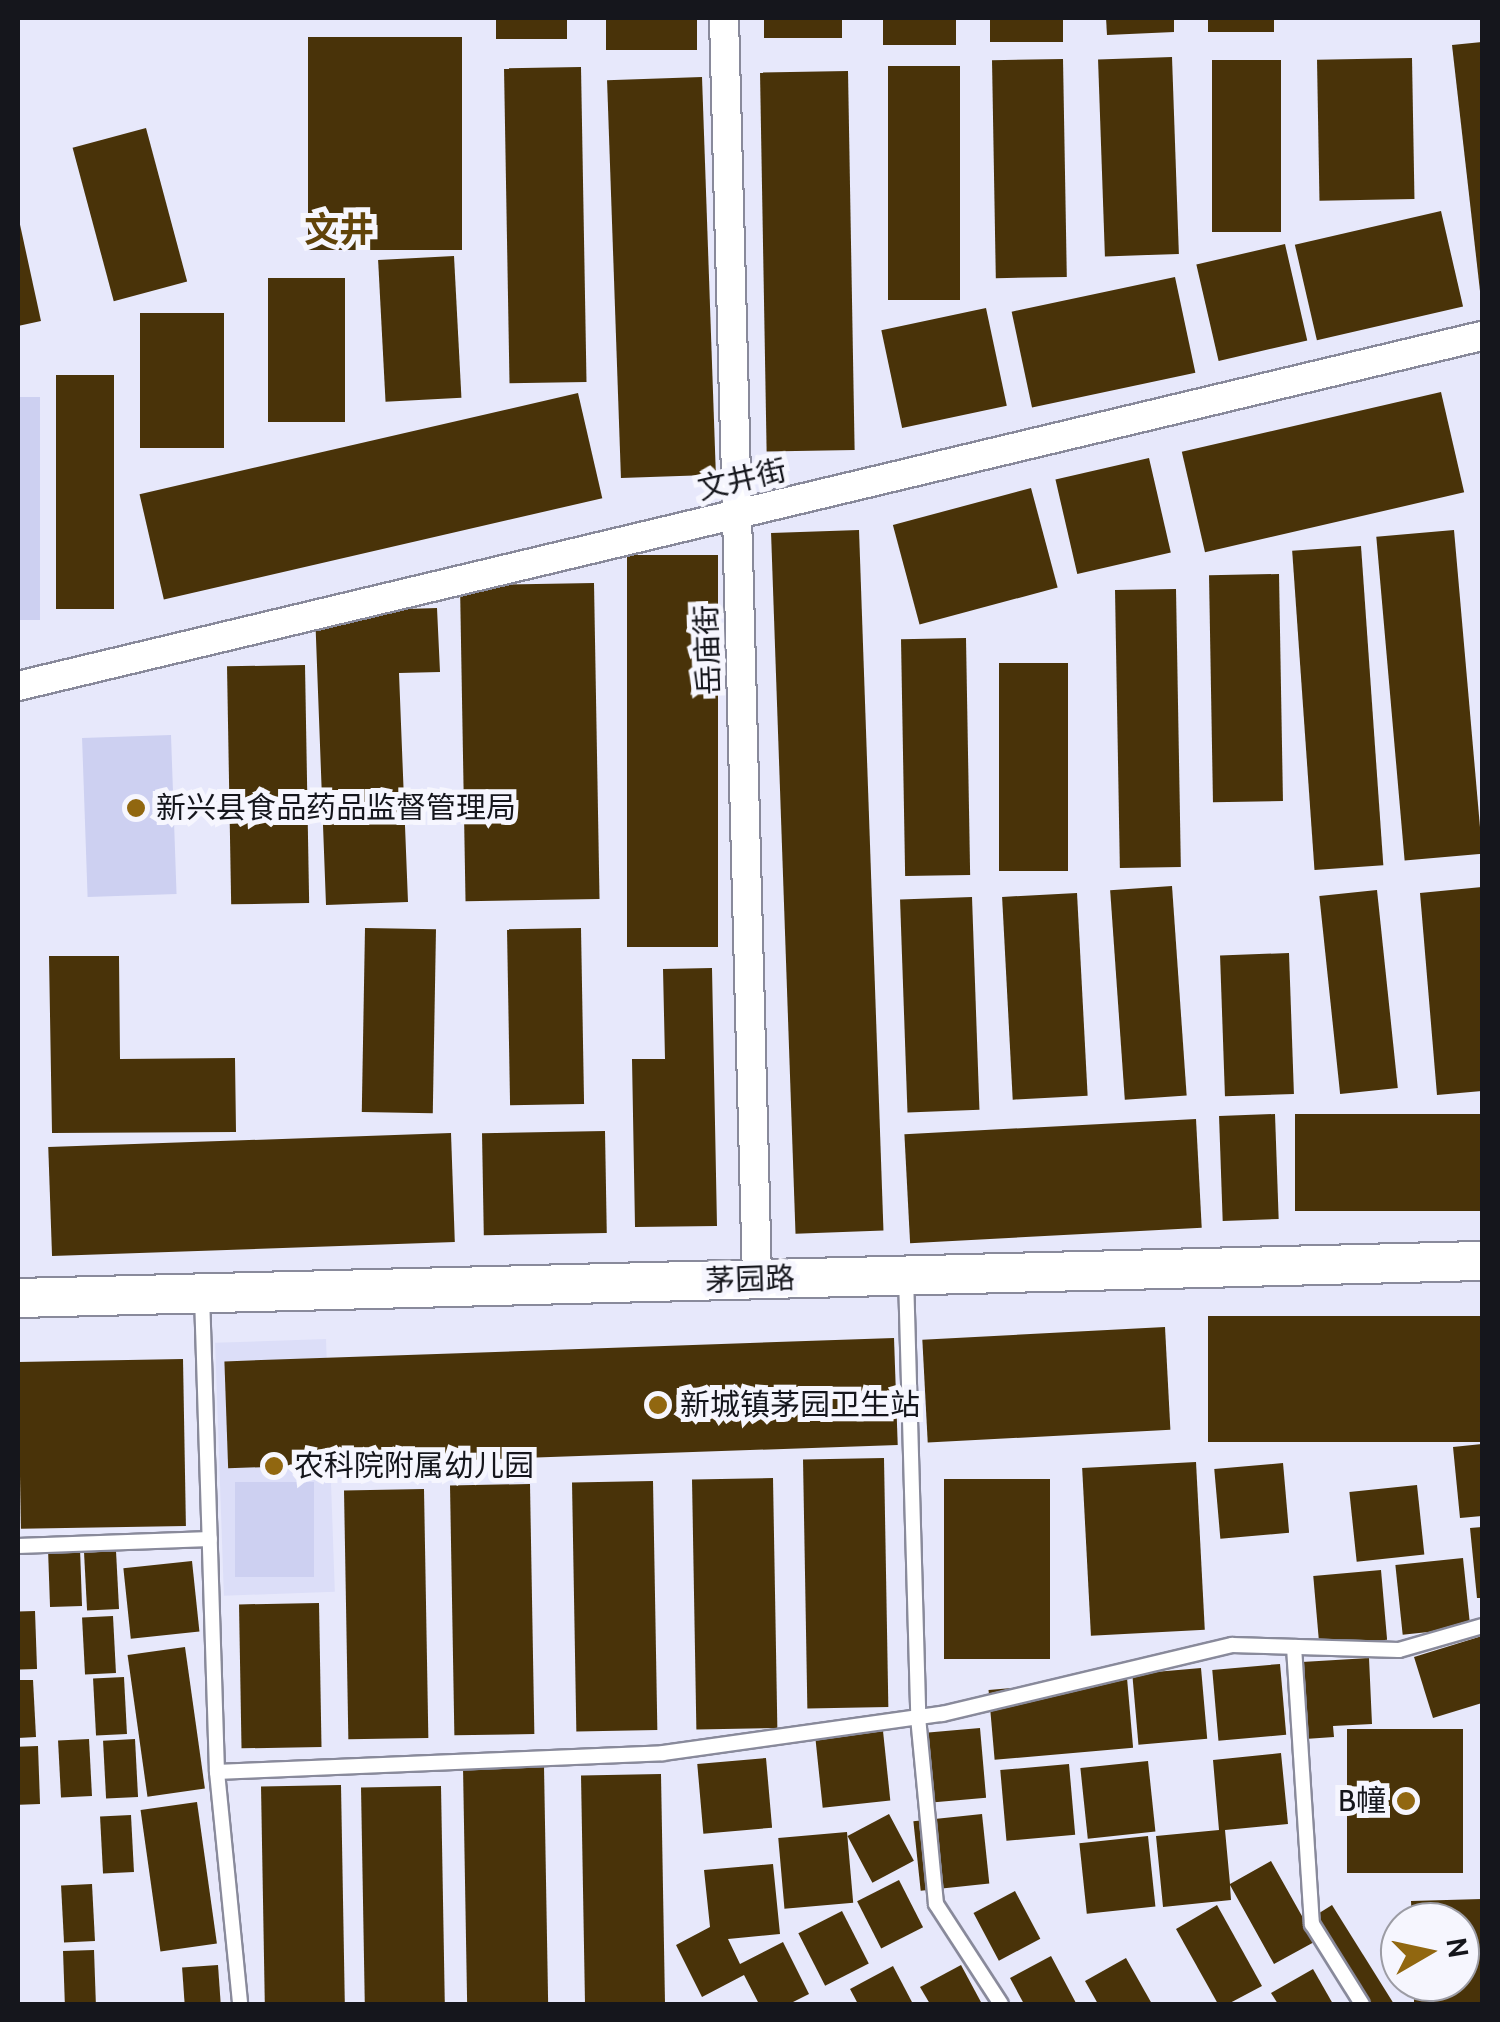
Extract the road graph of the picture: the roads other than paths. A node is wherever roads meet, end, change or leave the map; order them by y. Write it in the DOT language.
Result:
graph roads {
  1 [pos="724,18"];
  2 [pos="1482,336"];
  3 [pos="737,514"];
  4 [pos="18,686"];
  5 [pos="1482,1261"];
  6 [pos="906,1276"];
  7 [pos="758,1280"];
  8 [pos="202,1294"];
  9 [pos="18,1298"];
  10 [pos="210,1539"];
  11 [pos="18,1546"];
  12 [pos="1482,1626"];
  13 [pos="1294,1647"];
  14 [pos="918,1718"];
  15 [pos="218,1772"];
  16 [pos="240,2004"];
  17 [pos="1002,2004"];
  18 [pos="1362,2004"];
  1 -- 3 [label="street, 岳庙街"];
  2 -- 3 [label="street, 文井街"];
  3 -- 4 [label="street, 文井街"];
  3 -- 7 [label="street, 岳庙街"];
  5 -- 6 [label="street, 茅园路"];
  6 -- 7 [label="street, 茅园路"];
  6 -- 14 [label="lane"];
  7 -- 8 [label="street, 茅园路"];
  8 -- 9 [label="street, 茅园路"];
  8 -- 10 [label="lane"];
  10 -- 11 [label="lane"];
  10 -- 15 [label="lane"];
  12 -- 13 [label="lane"];
  13 -- 14 [label="lane"];
  13 -- 18 [label="lane"];
  14 -- 15 [label="lane"];
  14 -- 17 [label="lane"];
  15 -- 16 [label="lane"];
}
